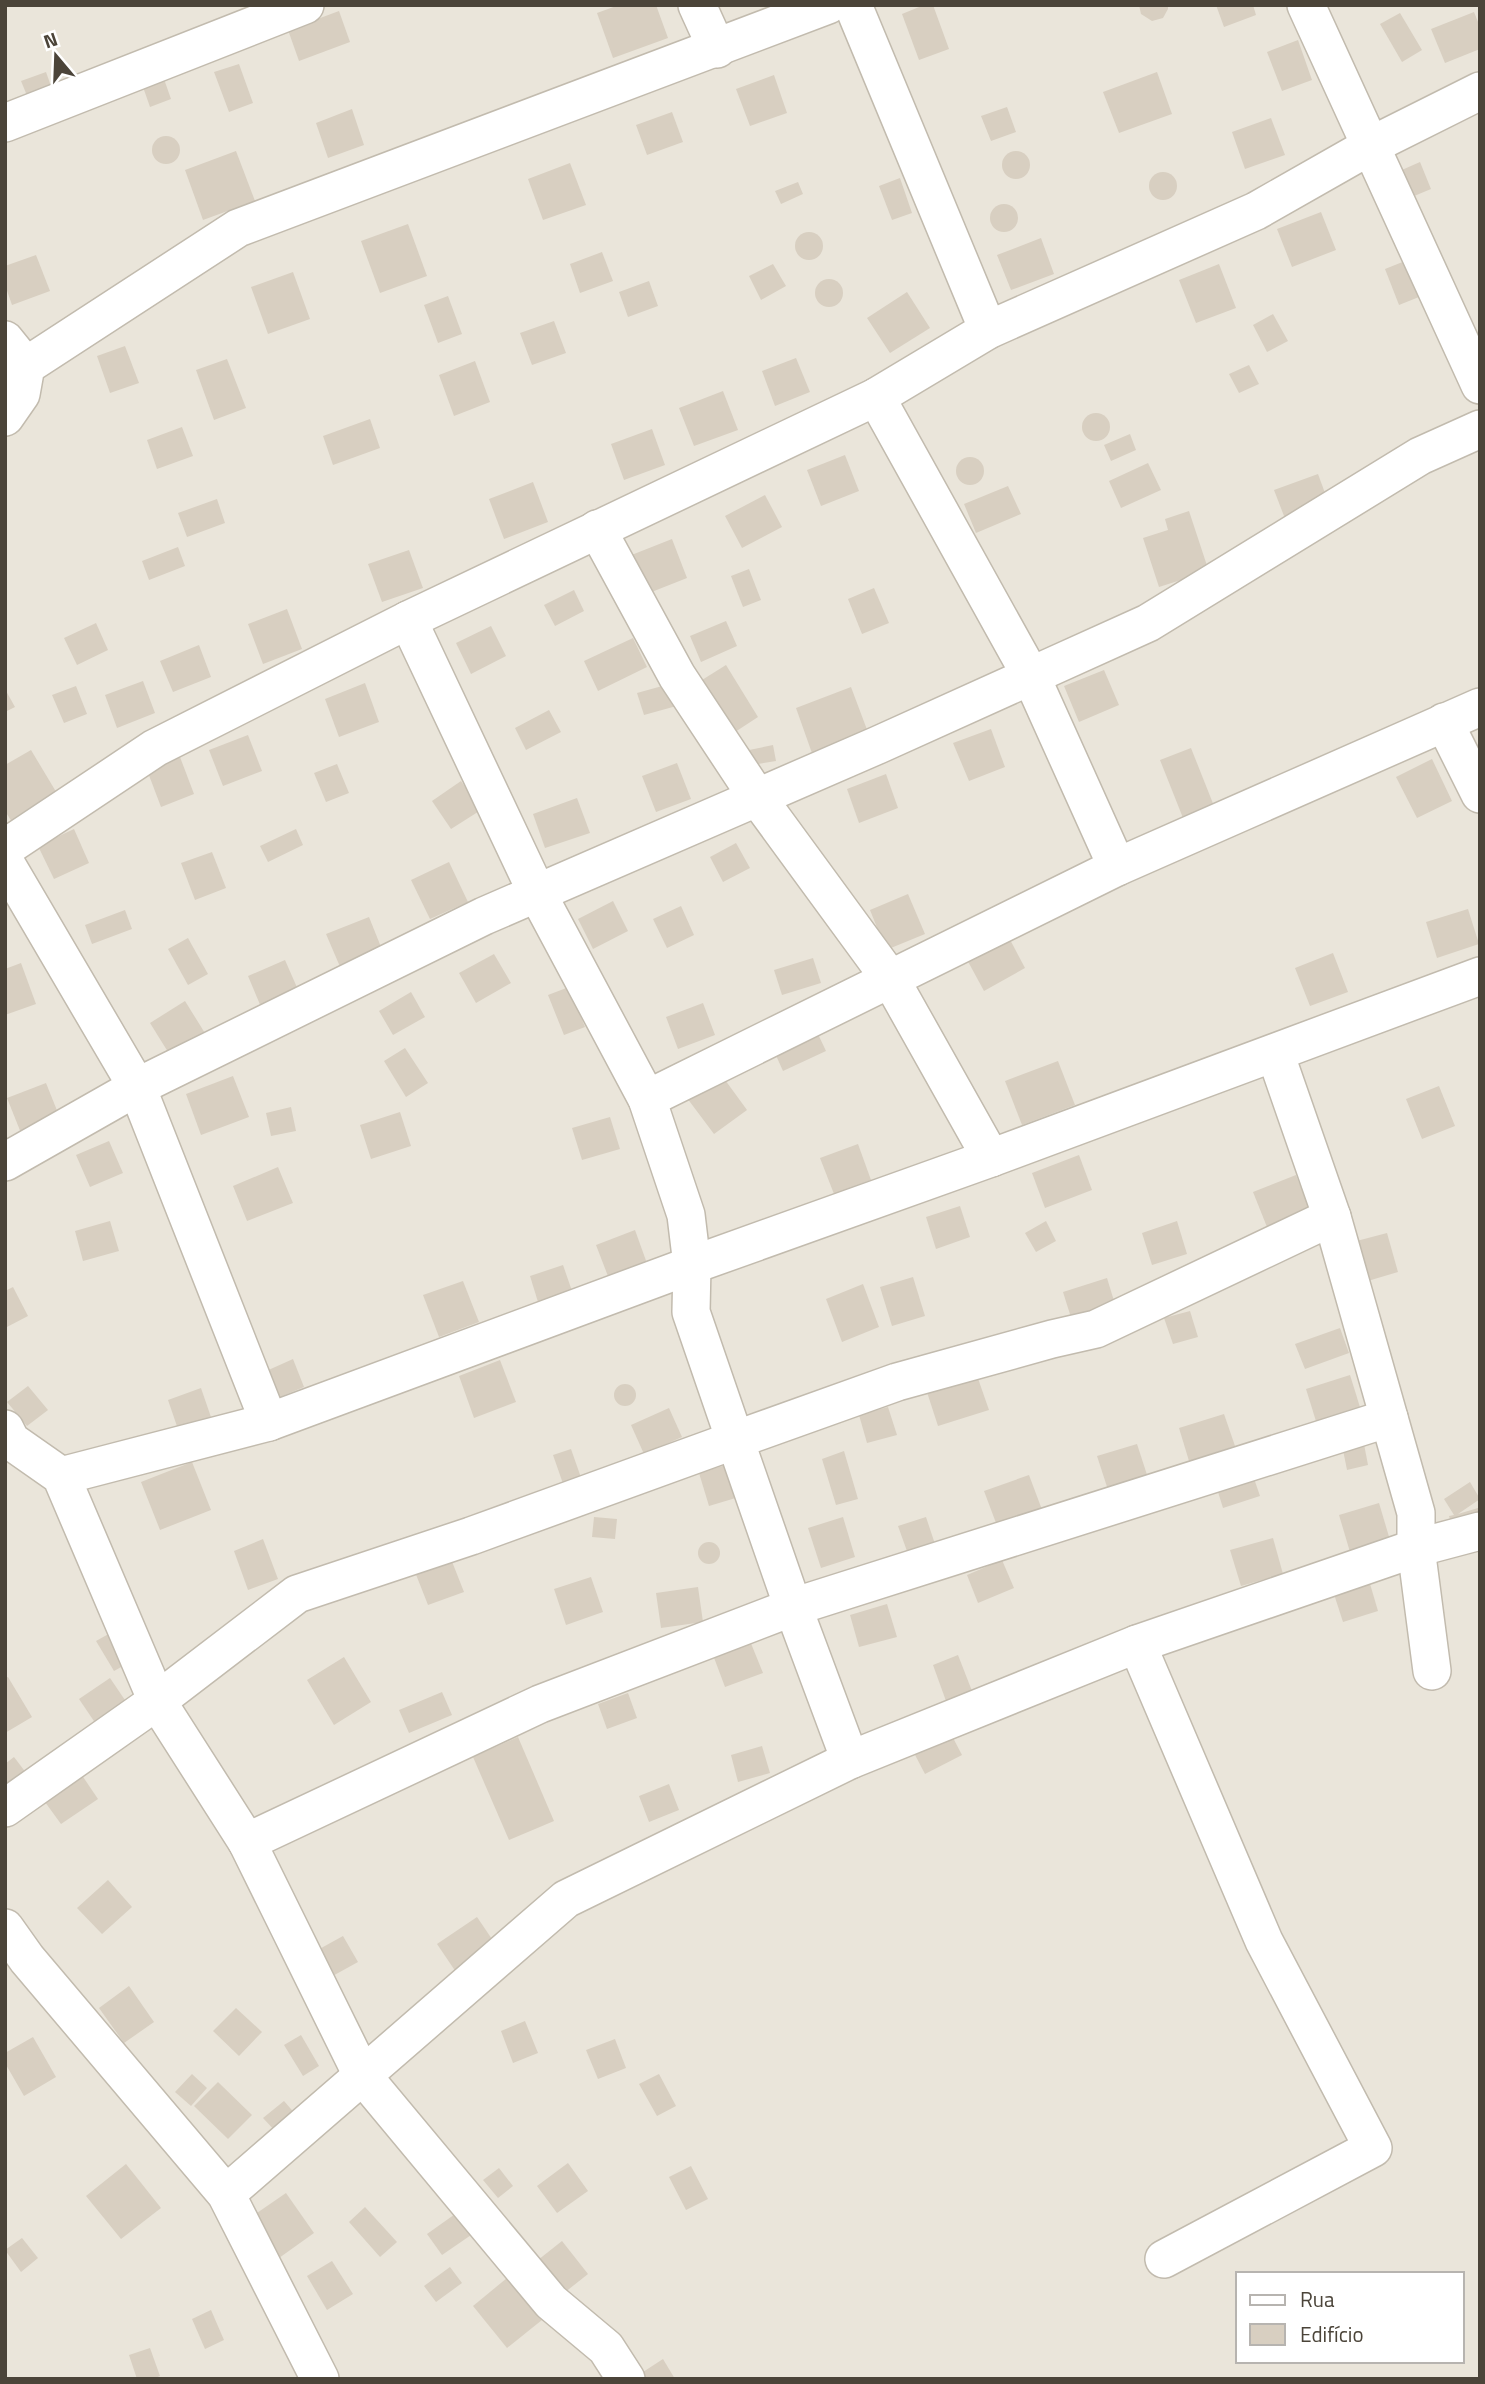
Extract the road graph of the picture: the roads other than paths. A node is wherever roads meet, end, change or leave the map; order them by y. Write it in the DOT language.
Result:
graph roads {
  1 [pos="305,5"];
  2 [pos="697,5"];
  3 [pos="828,5"];
  4 [pos="853,5"];
  5 [pos="1306,5"];
  6 [pos="717,49"];
  7 [pos="1480,91"];
  8 [pos="5,123"];
  9 [pos="1371,145"];
  10 [pos="988,330"];
  11 [pos="16,353"];
  12 [pos="1480,385"];
  13 [pos="876,397"];
  14 [pos="5,417"];
  15 [pos="1480,429"];
  16 [pos="597,528"];
  17 [pos="408,620"];
  18 [pos="1031,676"];
  19 [pos="1480,707"];
  20 [pos="1444,722"];
  21 [pos="1480,794"];
  22 [pos="757,797"];
  23 [pos="5,848"];
  24 [pos="5,862"];
  25 [pos="1117,867"];
  26 [pos="537,893"];
  27 [pos="1480,976"];
  28 [pos="891,980"];
  29 [pos="1275,1053"];
  30 [pos="136,1087"];
  31 [pos="647,1099"];
  32 [pos="991,1158"];
  33 [pos="5,1162"];
  34 [pos="1332,1217"];
  35 [pos="692,1265"];
  36 [pos="1389,1419"];
  37 [pos="270,1422"];
  38 [pos="7,1438"];
  39 [pos="735,1440"];
  40 [pos="61,1476"];
  41 [pos="1480,1531"];
  42 [pos="1416,1548"];
  43 [pos="793,1607"];
  44 [pos="1137,1644"];
  45 [pos="1432,1671"];
  46 [pos="157,1701"];
  47 [pos="850,1760"];
  48 [pos="5,1808"];
  49 [pos="247,1842"];
  50 [pos="5,1928"];
  51 [pos="362,2075"];
  52 [pos="226,2194"];
  53 [pos="1164,2259"];
  54 [pos="320,2379"];
  55 [pos="626,2379"];
  1 -- 8 [label="street"];
  2 -- 6 [label="street"];
  3 -- 6 [label="street"];
  4 -- 10 [label="street"];
  5 -- 9 [label="street"];
  6 -- 11 [label="street"];
  7 -- 9 [label="street"];
  9 -- 10 [label="street"];
  9 -- 12 [label="street"];
  10 -- 13 [label="street"];
  11 -- 14 [label="street"];
  13 -- 16 [label="street"];
  13 -- 18 [label="street"];
  15 -- 18 [label="street"];
  16 -- 17 [label="street"];
  16 -- 22 [label="street"];
  17 -- 23 [label="street"];
  17 -- 26 [label="street"];
  18 -- 22 [label="street"];
  18 -- 25 [label="street"];
  19 -- 20 [label="street"];
  20 -- 21 [label="street"];
  20 -- 25 [label="street"];
  22 -- 26 [label="street"];
  22 -- 28 [label="street"];
  24 -- 30 [label="street"];
  25 -- 28 [label="street"];
  26 -- 30 [label="street"];
  26 -- 31 [label="street"];
  27 -- 29 [label="street"];
  28 -- 31 [label="street"];
  28 -- 32 [label="street"];
  29 -- 32 [label="street"];
  29 -- 34 [label="street"];
  30 -- 33 [label="street"];
  30 -- 37 [label="street"];
  31 -- 35 [label="street"];
  32 -- 35 [label="street"];
  34 -- 36 [label="street"];
  34 -- 39 [label="street"];
  35 -- 37 [label="street"];
  35 -- 39 [label="street"];
  36 -- 42 [label="street"];
  36 -- 43 [label="street"];
  37 -- 40 [label="street"];
  38 -- 40 [label="street"];
  39 -- 43 [label="street"];
  39 -- 46 [label="street"];
  40 -- 46 [label="street"];
  41 -- 42 [label="street"];
  42 -- 44 [label="street"];
  42 -- 45 [label="street"];
  43 -- 47 [label="street"];
  43 -- 49 [label="street"];
  44 -- 47 [label="street"];
  44 -- 53 [label="street"];
  46 -- 48 [label="street"];
  46 -- 49 [label="street"];
  47 -- 51 [label="street"];
  49 -- 51 [label="street"];
  50 -- 52 [label="street"];
  51 -- 52 [label="street"];
  51 -- 55 [label="street"];
  52 -- 54 [label="street"];
}
